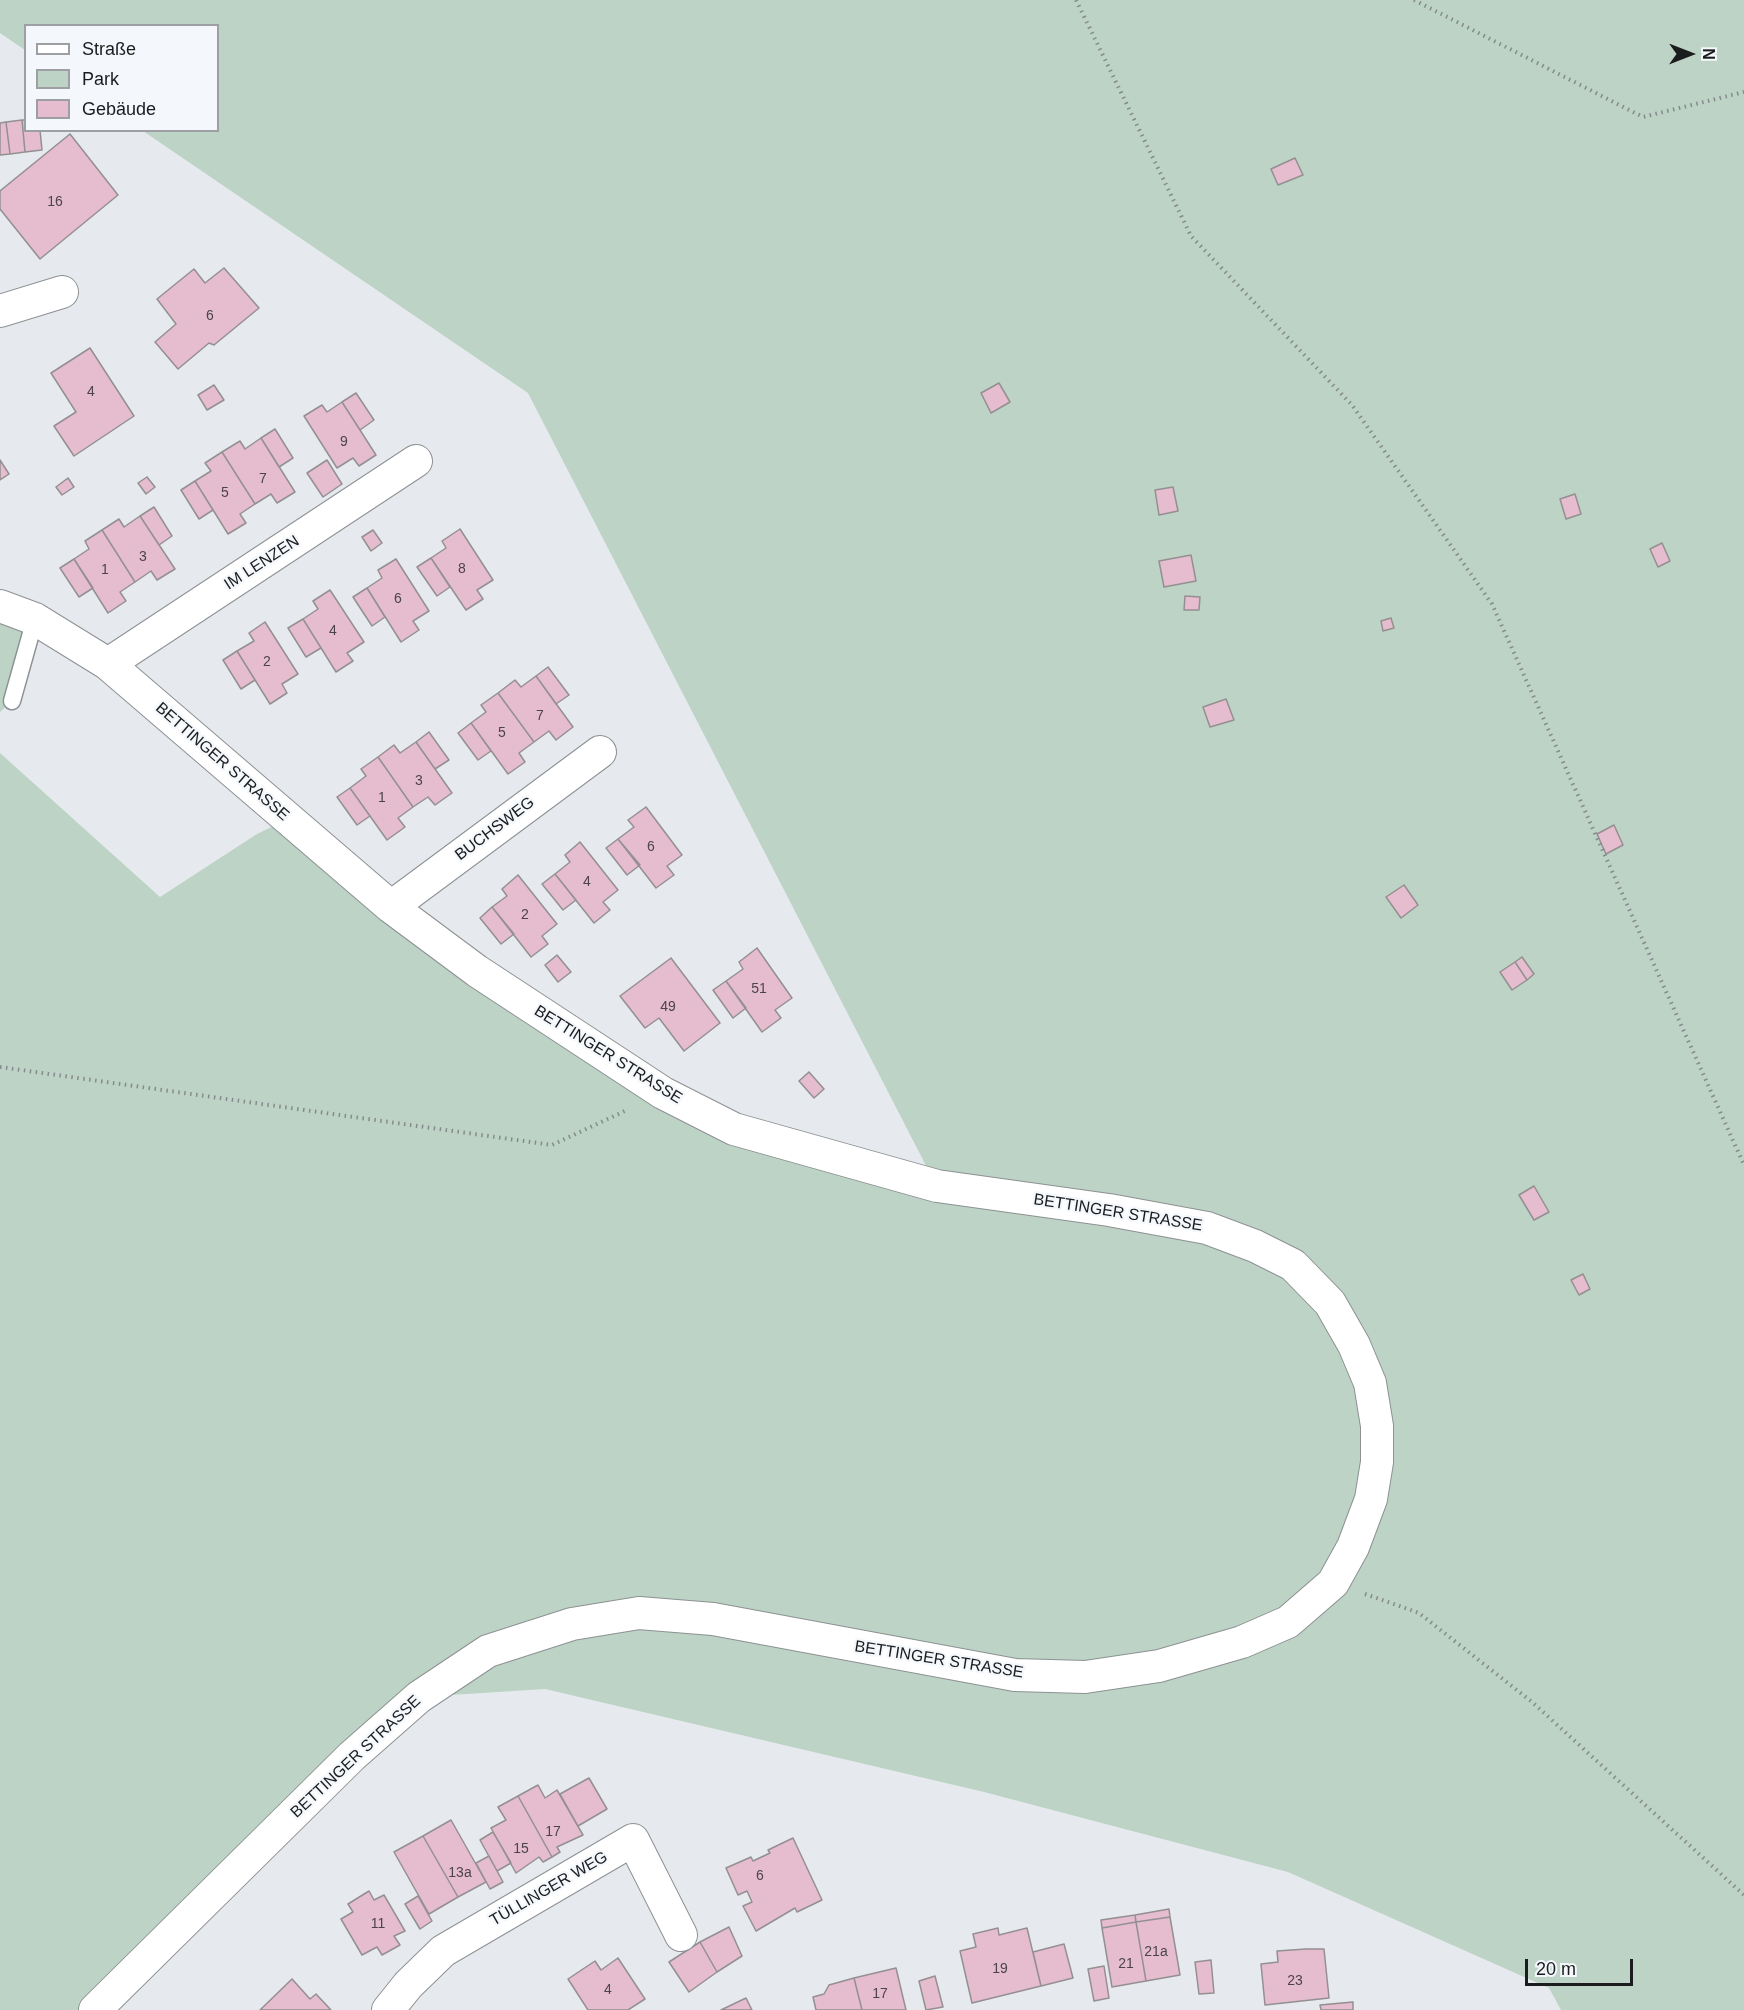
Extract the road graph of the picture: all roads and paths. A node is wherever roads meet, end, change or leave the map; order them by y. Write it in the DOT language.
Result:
graph roads {
  1 [pos="1076,0"];
  2 [pos="1414,0"];
  3 [pos="1744,92"];
  4 [pos="62,292"];
  5 [pos="0,311"];
  6 [pos="416,461"];
  7 [pos="0,606"];
  8 [pos="34,620"];
  9 [pos="108,664"];
  10 [pos="12,701"];
  11 [pos="600,752"];
  12 [pos="391,907"];
  13 [pos="0,1067"];
  14 [pos="663,1093"];
  15 [pos="1744,1165"];
  16 [pos="1333,1583"];
  17 [pos="1744,1895"];
  18 [pos="681,1935"];
  19 [pos="95,2010"];
  20 [pos="388,2010"];
  1 -- 15 [label="path"];
  2 -- 3 [label="path"];
  4 -- 5 [label="street"];
  6 -- 9 [label="street, IM LENZEN"];
  7 -- 8 [label="street, BETTINGER STRASSE"];
  8 -- 9 [label="street, BETTINGER STRASSE"];
  8 -- 10 [label="lane"];
  9 -- 12 [label="street, BETTINGER STRASSE"];
  11 -- 12 [label="street, BUCHSWEG"];
  12 -- 14 [label="street, BETTINGER STRASSE"];
  13 -- 14 [label="path"];
  14 -- 16 [label="street, BETTINGER STRASSE"];
  16 -- 17 [label="path"];
  16 -- 19 [label="street, BETTINGER STRASSE"];
  18 -- 20 [label="street, TÜLLINGER WEG"];
}
